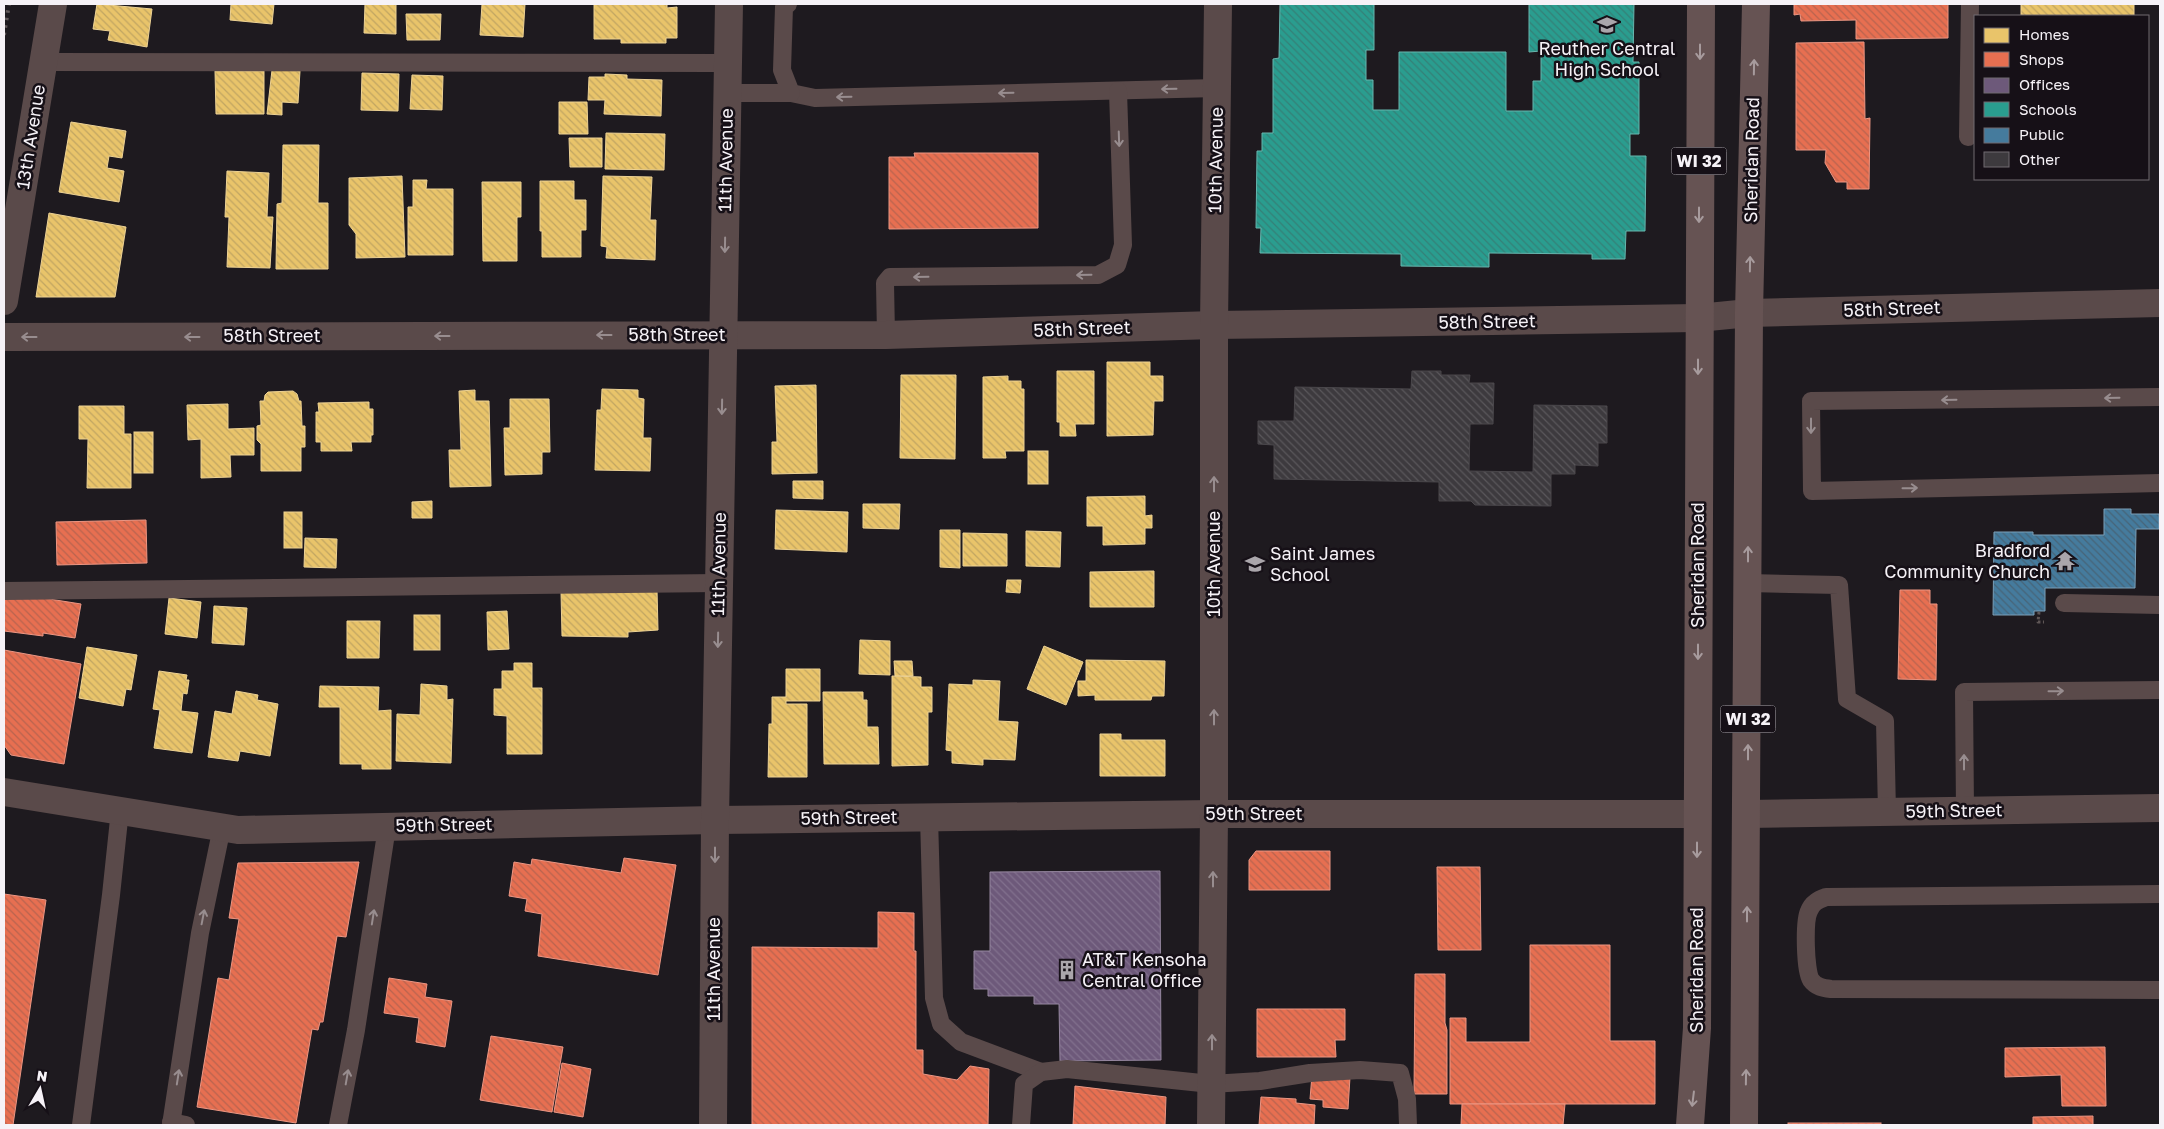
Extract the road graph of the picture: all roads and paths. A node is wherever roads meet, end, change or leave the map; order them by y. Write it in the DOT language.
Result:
graph roads {
  1 [pos="53,4"];
  2 [pos="729,4"];
  3 [pos="788,4"];
  4 [pos="1218,4"];
  5 [pos="1701,4"];
  6 [pos="1756,4"];
  7 [pos="1970,4"];
  8 [pos="43,62"];
  9 [pos="728,63"];
  10 [pos="1218,88"];
  11 [pos="1118,90"];
  12 [pos="791,92"];
  13 [pos="727,94"];
  14 [pos="1968,137"];
  15 [pos="4,301"];
  16 [pos="2160,303"];
  17 [pos="1749,313"];
  18 [pos="1698,318"];
  19 [pos="1214,325"];
  20 [pos="723,335"];
  21 [pos="886,335"];
  22 [pos="4,337"];
  23 [pos="2160,397"];
  24 [pos="2160,483"];
  25 [pos="719,583"];
  26 [pos="1748,583"];
  27 [pos="4,591"];
  28 [pos="2064,603"];
  29 [pos="2160,605"];
  30 [pos="2160,690"];
  31 [pos="4,792"];
  32 [pos="2160,808"];
  33 [pos="120,810"];
  34 [pos="1965,811"];
  35 [pos="1887,812"];
  36 [pos="1214,814"];
  37 [pos="1697,814"];
  38 [pos="1747,814"];
  39 [pos="930,817"];
  40 [pos="715,820"];
  41 [pos="222,827"];
  42 [pos="387,827"];
  43 [pos="2160,894"];
  44 [pos="2160,990"];
  45 [pos="1041,1072"];
  46 [pos="1211,1084"];
  47 [pos="176,1124"];
  48 [pos="81,1125"];
  49 [pos="338,1125"];
  50 [pos="712,1125"];
  51 [pos="1022,1125"];
  52 [pos="1211,1125"];
  53 [pos="1408,1125"];
  54 [pos="1690,1125"];
  55 [pos="1744,1125"];
  1 -- 8 [label="street, 13th Avenue"];
  2 -- 9 [label="street, 11th Avenue"];
  3 -- 12 [label="lane"];
  4 -- 10 [label="street, 10th Avenue"];
  5 -- 18 [label="main road, Sheridan Road / WI 32, one-way"];
  17 -- 6 [label="main road, Sheridan Road / WI 32, one-way"];
  7 -- 14 [label="lane"];
  8 -- 9 [label="lane"];
  8 -- 15 [label="street, 13th Avenue"];
  9 -- 13 [label="street, 11th Avenue"];
  10 -- 11 [label="lane, one-way"];
  10 -- 19 [label="street, 10th Avenue"];
  11 -- 12 [label="lane, one-way"];
  11 -- 21 [label="lane, one-way"];
  12 -- 13 [label="lane"];
  13 -- 20 [label="street, 11th Avenue, one-way"];
  16 -- 17 [label="street, 58th Street"];
  17 -- 18 [label="street, 58th Street"];
  26 -- 17 [label="main road, Sheridan Road / WI 32, one-way"];
  18 -- 19 [label="street, 58th Street"];
  18 -- 37 [label="main road, Sheridan Road / WI 32, one-way"];
  19 -- 21 [label="street, 58th Street"];
  36 -- 19 [label="street, 10th Avenue, one-way"];
  20 -- 21 [label="street, 58th Street"];
  20 -- 22 [label="street, 58th Street, one-way"];
  20 -- 25 [label="street, 11th Avenue, one-way"];
  23 -- 24 [label="lane, one-way"];
  25 -- 27 [label="lane"];
  25 -- 40 [label="street, 11th Avenue, one-way"];
  26 -- 35 [label="lane"];
  38 -- 26 [label="main road, Sheridan Road / WI 32, one-way"];
  28 -- 29 [label="lane"];
  34 -- 30 [label="lane, one-way"];
  31 -- 33 [label="street, 59th Street"];
  32 -- 34 [label="street, 59th Street"];
  33 -- 41 [label="street, 59th Street"];
  33 -- 48 [label="lane"];
  34 -- 35 [label="street, 59th Street"];
  35 -- 38 [label="street, 59th Street"];
  36 -- 37 [label="street, 59th Street"];
  36 -- 39 [label="street, 59th Street"];
  46 -- 36 [label="street, 10th Avenue, one-way"];
  37 -- 54 [label="main road, Sheridan Road / WI 32, one-way"];
  55 -- 38 [label="main road, Sheridan Road / WI 32, one-way"];
  39 -- 40 [label="street, 59th Street"];
  39 -- 45 [label="lane"];
  40 -- 42 [label="street, 59th Street"];
  40 -- 50 [label="street, 11th Avenue, one-way"];
  41 -- 42 [label="street, 59th Street"];
  47 -- 41 [label="lane, one-way"];
  49 -- 42 [label="lane, one-way"];
  43 -- 44 [label="lane"];
  45 -- 46 [label="lane"];
  45 -- 51 [label="lane"];
  46 -- 52 [label="street, 10th Avenue"];
  46 -- 53 [label="lane"];
}
